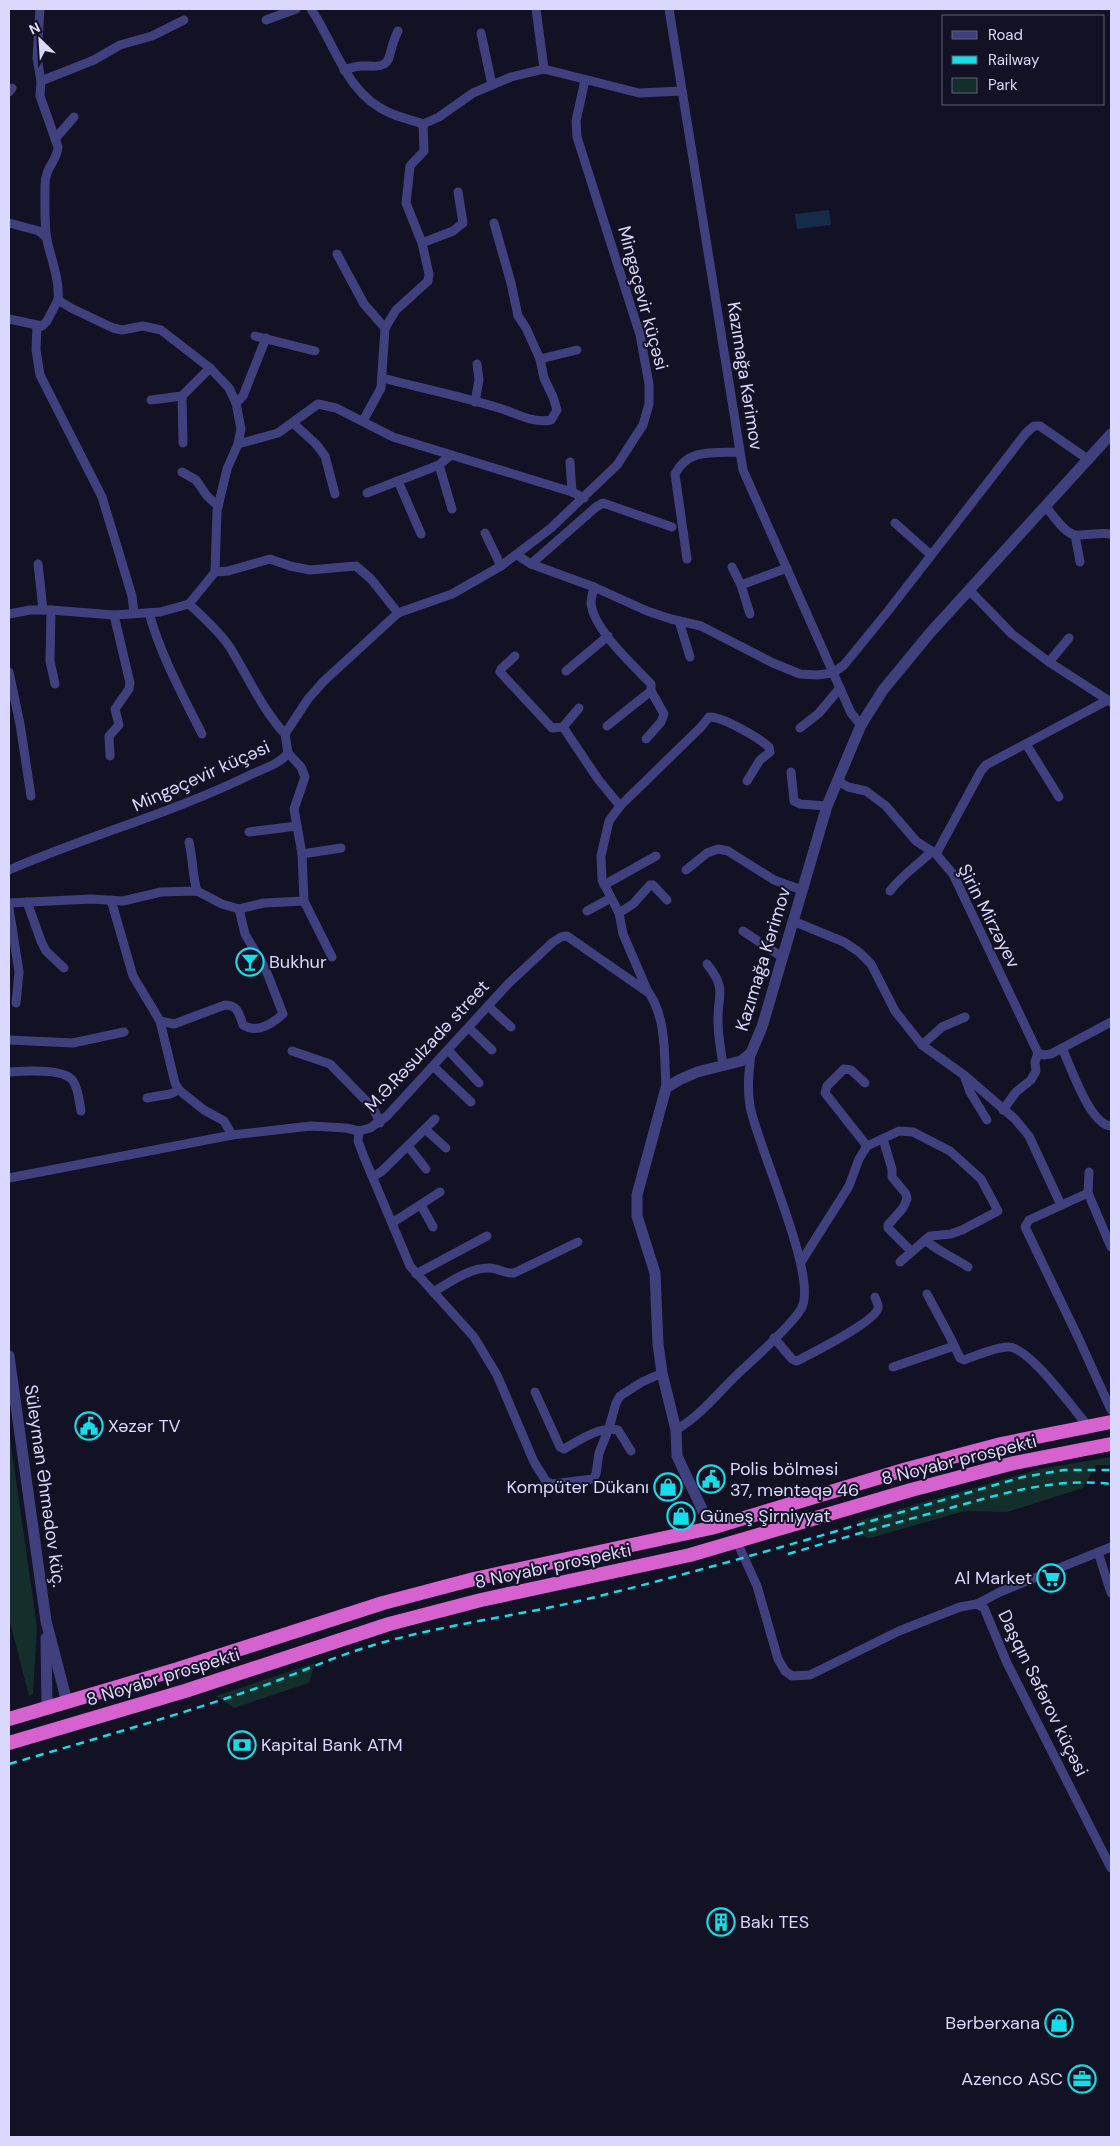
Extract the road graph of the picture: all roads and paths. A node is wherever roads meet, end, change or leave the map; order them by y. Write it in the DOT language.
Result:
graph roads {
  1 [pos="40,9"];
  2 [pos="296,9"];
  3 [pos="311,9"];
  4 [pos="536,9"];
  5 [pos="669,9"];
  6 [pos="184,20"];
  7 [pos="266,20"];
  8 [pos="398,31"];
  9 [pos="481,33"];
  10 [pos="544,69"];
  11 [pos="344,70"];
  12 [pos="585,80"];
  13 [pos="41,82"];
  14 [pos="492,85"];
  15 [pos="682,91"];
  16 [pos="74,117"];
  17 [pos="423,124"];
  18 [pos="55,139"];
  19 [pos="458,192"];
  20 [pos="9,223"];
  21 [pos="494,224"];
  22 [pos="46,237"];
  23 [pos="422,243"];
  24 [pos="337,254"];
  25 [pos="58,300"];
  26 [pos="9,318"];
  27 [pos="37,326"];
  28 [pos="385,328"];
  29 [pos="255,336"];
  30 [pos="266,338"];
  31 [pos="577,350"];
  32 [pos="314,351"];
  33 [pos="540,359"];
  34 [pos="477,364"];
  35 [pos="210,368"];
  36 [pos="382,378"];
  37 [pos="182,396"];
  38 [pos="151,400"];
  39 [pos="236,402"];
  40 [pos="475,402"];
  41 [pos="363,421"];
  42 [pos="292,423"];
  43 [pos="1111,434"];
  44 [pos="183,443"];
  45 [pos="238,444"];
  46 [pos="739,452"];
  47 [pos="451,455"];
  48 [pos="1089,460"];
  49 [pos="570,462"];
  50 [pos="439,466"];
  51 [pos="182,472"];
  52 [pos="398,481"];
  53 [pos="572,492"];
  54 [pos="367,493"];
  55 [pos="335,494"];
  56 [pos="584,498"];
  57 [pos="218,506"];
  58 [pos="1046,507"];
  59 [pos="452,509"];
  60 [pos="895,523"];
  61 [pos="672,527"];
  62 [pos="485,533"];
  63 [pos="421,534"];
  64 [pos="1111,534"];
  65 [pos="1075,535"];
  66 [pos="517,555"];
  67 [pos="931,556"];
  68 [pos="688,558"];
  69 [pos="1080,562"];
  70 [pos="38,564"];
  71 [pos="531,564"];
  72 [pos="501,566"];
  73 [pos="732,567"];
  74 [pos="787,568"];
  75 [pos="215,572"];
  76 [pos="740,585"];
  77 [pos="594,587"];
  78 [pos="969,590"];
  79 [pos="189,604"];
  80 [pos="47,610"];
  81 [pos="134,613"];
  82 [pos="149,613"];
  83 [pos="398,613"];
  84 [pos="9,614"];
  85 [pos="750,614"];
  86 [pos="114,615"];
  87 [pos="679,621"];
  88 [pos="608,636"];
  89 [pos="1069,638"];
  90 [pos="515,656"];
  91 [pos="690,657"];
  92 [pos="1049,662"];
  93 [pos="9,672"];
  94 [pos="566,672"];
  95 [pos="833,673"];
  96 [pos="55,684"];
  97 [pos="840,688"];
  98 [pos="651,690"];
  99 [pos="1110,701"];
  100 [pos="579,708"];
  101 [pos="861,725"];
  102 [pos="608,726"];
  103 [pos="563,727"];
  104 [pos="800,728"];
  105 [pos="202,734"];
  106 [pos="285,734"];
  107 [pos="646,739"];
  108 [pos="1026,744"];
  109 [pos="288,753"];
  110 [pos="110,756"];
  111 [pos="791,772"];
  112 [pos="747,781"];
  113 [pos="838,781"];
  114 [pos="31,796"];
  115 [pos="1059,797"];
  116 [pos="620,806"];
  117 [pos="827,806"];
  118 [pos="297,826"];
  119 [pos="249,832"];
  120 [pos="189,842"];
  121 [pos="341,848"];
  122 [pos="934,852"];
  123 [pos="302,854"];
  124 [pos="656,856"];
  125 [pos="9,870"];
  126 [pos="686,870"];
  127 [pos="604,886"];
  128 [pos="802,890"];
  129 [pos="197,891"];
  130 [pos="890,891"];
  131 [pos="612,898"];
  132 [pos="111,900"];
  133 [pos="668,900"];
  134 [pos="304,901"];
  135 [pos="27,902"];
  136 [pos="9,903"];
  137 [pos="9,908"];
  138 [pos="239,909"];
  139 [pos="587,911"];
  140 [pos="620,913"];
  141 [pos="793,921"];
  142 [pos="743,931"];
  143 [pos="332,957"];
  144 [pos="782,957"];
  145 [pos="707,964"];
  146 [pos="64,968"];
  147 [pos="649,993"];
  148 [pos="16,1003"];
  149 [pos="488,1006"];
  150 [pos="965,1017"];
  151 [pos="160,1021"];
  152 [pos="1111,1022"];
  153 [pos="469,1028"];
  154 [pos="511,1028"];
  155 [pos="124,1032"];
  156 [pos="9,1040"];
  157 [pos="922,1045"];
  158 [pos="1062,1048"];
  159 [pos="448,1050"];
  160 [pos="492,1050"];
  161 [pos="292,1051"];
  162 [pos="752,1053"];
  163 [pos="1038,1053"];
  164 [pos="723,1065"];
  165 [pos="433,1066"];
  166 [pos="9,1072"];
  167 [pos="964,1075"];
  168 [pos="479,1083"];
  169 [pos="865,1083"];
  170 [pos="666,1088"];
  171 [pos="179,1090"];
  172 [pos="147,1098"];
  173 [pos="471,1102"];
  174 [pos="1003,1110"];
  175 [pos="81,1111"];
  176 [pos="435,1120"];
  177 [pos="987,1120"];
  178 [pos="380,1122"];
  179 [pos="1111,1126"];
  180 [pos="425,1129"];
  181 [pos="359,1131"];
  182 [pos="232,1134"];
  183 [pos="883,1139"];
  184 [pos="408,1146"];
  185 [pos="867,1146"];
  186 [pos="446,1148"];
  187 [pos="426,1169"];
  188 [pos="1088,1172"];
  189 [pos="9,1178"];
  190 [pos="373,1178"];
  191 [pos="440,1192"];
  192 [pos="1088,1193"];
  193 [pos="420,1205"];
  194 [pos="1061,1205"];
  195 [pos="392,1223"];
  196 [pos="433,1227"];
  197 [pos="486,1236"];
  198 [pos="925,1240"];
  199 [pos="578,1242"];
  200 [pos="1111,1247"];
  201 [pos="911,1252"];
  202 [pos="801,1262"];
  203 [pos="900,1262"];
  204 [pos="968,1268"];
  205 [pos="416,1274"];
  206 [pos="433,1292"];
  207 [pos="926,1294"];
  208 [pos="875,1297"];
  209 [pos="774,1338"];
  210 [pos="954,1346"];
  211 [pos="9,1356"];
  212 [pos="892,1368"];
  213 [pos="662,1373"];
  214 [pos="535,1392"];
  215 [pos="1111,1410"];
  216 [pos="1111,1422"];
  217 [pos="1088,1426"];
  218 [pos="609,1428"];
  219 [pos="676,1430"];
  220 [pos="1111,1444"];
  221 [pos="631,1451"];
  222 [pos="711,1528"];
  223 [pos="737,1542"];
  224 [pos="1111,1547"];
  225 [pos="1098,1552"];
  226 [pos="1111,1592"];
  227 [pos="977,1604"];
  228 [pos="46,1621"];
  229 [pos="67,1702"];
  230 [pos="47,1708"];
  231 [pos="9,1718"];
  232 [pos="73,1724"];
  233 [pos="52,1730"];
  234 [pos="9,1743"];
  235 [pos="1111,1868"];
  1 -- 13 [label="street"];
  2 -- 7 [label="street"];
  3 -- 11 [label="street"];
  4 -- 10 [label="street"];
  5 -- 15 [label="street, Kazımağa Kərimov"];
  6 -- 13 [label="street"];
  8 -- 11 [label="street"];
  9 -- 14 [label="street"];
  10 -- 12 [label="street"];
  10 -- 14 [label="street"];
  11 -- 17 [label="street"];
  12 -- 15 [label="street"];
  12 -- 56 [label="street, Mingəçevir küçəsi"];
  13 -- 18 [label="street"];
  14 -- 17 [label="street"];
  15 -- 46 [label="street, Kazımağa Kərimov"];
  16 -- 18 [label="street"];
  17 -- 23 [label="street"];
  18 -- 22 [label="street"];
  19 -- 23 [label="street"];
  20 -- 22 [label="street"];
  21 -- 33 [label="street"];
  22 -- 25 [label="street"];
  23 -- 28 [label="street"];
  24 -- 28 [label="street"];
  25 -- 27 [label="street"];
  25 -- 35 [label="street"];
  26 -- 27 [label="street"];
  27 -- 81 [label="street"];
  28 -- 36 [label="street"];
  29 -- 30 [label="street"];
  30 -- 32 [label="street"];
  30 -- 39 [label="street"];
  31 -- 33 [label="street"];
  33 -- 40 [label="street"];
  34 -- 40 [label="street"];
  35 -- 37 [label="street"];
  35 -- 39 [label="street"];
  36 -- 40 [label="street"];
  36 -- 41 [label="street"];
  37 -- 38 [label="street"];
  37 -- 44 [label="street"];
  39 -- 45 [label="street"];
  41 -- 42 [label="street"];
  41 -- 47 [label="street"];
  42 -- 45 [label="street"];
  42 -- 55 [label="street"];
  43 -- 48 [label="street, Kazımağa Kərimov"];
  45 -- 57 [label="street"];
  46 -- 68 [label="street"];
  46 -- 74 [label="street, Kazımağa Kərimov"];
  47 -- 50 [label="street"];
  47 -- 53 [label="street"];
  48 -- 58 [label="street, Kazımağa Kərimov"];
  48 -- 67 [label="street"];
  49 -- 53 [label="street"];
  50 -- 52 [label="street"];
  50 -- 59 [label="street"];
  51 -- 57 [label="street"];
  52 -- 54 [label="street"];
  52 -- 63 [label="street"];
  53 -- 56 [label="street"];
  56 -- 66 [label="street, Mingəçevir küçəsi"];
  57 -- 75 [label="street"];
  58 -- 65 [label="street"];
  58 -- 78 [label="street, Kazımağa Kərimov"];
  60 -- 67 [label="street"];
  61 -- 71 [label="street"];
  62 -- 72 [label="street"];
  64 -- 65 [label="street"];
  65 -- 69 [label="street"];
  66 -- 71 [label="street"];
  66 -- 72 [label="street, Mingəçevir küçəsi"];
  67 -- 95 [label="street"];
  70 -- 80 [label="street"];
  71 -- 77 [label="street"];
  72 -- 83 [label="street, Mingəçevir küçəsi"];
  73 -- 76 [label="street"];
  74 -- 76 [label="street"];
  74 -- 95 [label="street, Kazımağa Kərimov"];
  75 -- 79 [label="street"];
  75 -- 83 [label="street"];
  76 -- 85 [label="street"];
  77 -- 87 [label="street"];
  77 -- 88 [label="street"];
  78 -- 92 [label="street"];
  78 -- 101 [label="street, Kazımağa Kərimov"];
  79 -- 82 [label="street"];
  79 -- 106 [label="street"];
  80 -- 84 [label="street"];
  80 -- 86 [label="street"];
  80 -- 96 [label="street"];
  81 -- 82 [label="street"];
  81 -- 86 [label="street"];
  82 -- 105 [label="street"];
  83 -- 106 [label="street, Mingəçevir küçəsi"];
  86 -- 110 [label="street"];
  87 -- 91 [label="street"];
  87 -- 95 [label="street"];
  88 -- 94 [label="street"];
  88 -- 98 [label="street"];
  89 -- 92 [label="street"];
  90 -- 103 [label="street"];
  92 -- 99 [label="street"];
  93 -- 114 [label="street"];
  95 -- 97 [label="street, Kazımağa Kərimov"];
  97 -- 101 [label="street, Kazımağa Kərimov"];
  97 -- 104 [label="street"];
  98 -- 102 [label="street"];
  98 -- 107 [label="street"];
  99 -- 108 [label="street"];
  100 -- 103 [label="street"];
  101 -- 113 [label="street, Kazımağa Kərimov"];
  103 -- 116 [label="street"];
  106 -- 109 [label="street, Mingəçevir küçəsi"];
  108 -- 115 [label="street"];
  108 -- 122 [label="street"];
  109 -- 118 [label="street"];
  109 -- 125 [label="street, Mingəçevir küçəsi"];
  111 -- 117 [label="street"];
  112 -- 116 [label="street"];
  113 -- 117 [label="street, Kazımağa Kərimov"];
  113 -- 122 [label="street, Şirin Mirzəyev"];
  116 -- 127 [label="street"];
  117 -- 128 [label="street, Kazımağa Kərimov"];
  118 -- 119 [label="street"];
  118 -- 123 [label="street"];
  120 -- 129 [label="street"];
  121 -- 123 [label="street"];
  122 -- 130 [label="street"];
  122 -- 163 [label="street, Şirin Mirzəyev"];
  123 -- 134 [label="street"];
  124 -- 127 [label="street"];
  126 -- 128 [label="street"];
  127 -- 131 [label="street"];
  128 -- 141 [label="street, Kazımağa Kərimov"];
  129 -- 132 [label="street"];
  129 -- 138 [label="street"];
  131 -- 139 [label="street"];
  131 -- 140 [label="street"];
  132 -- 135 [label="street"];
  132 -- 151 [label="street"];
  133 -- 140 [label="street"];
  134 -- 138 [label="street"];
  134 -- 143 [label="street"];
  135 -- 136 [label="street"];
  135 -- 146 [label="street"];
  137 -- 148 [label="street"];
  138 -- 151 [label="street"];
  140 -- 147 [label="street"];
  141 -- 144 [label="street, Kazımağa Kərimov"];
  141 -- 157 [label="street"];
  142 -- 144 [label="street"];
  144 -- 162 [label="street, Kazımağa Kərimov"];
  145 -- 164 [label="street"];
  147 -- 149 [label="street, M.Ə.Rəsulzadə street"];
  147 -- 170 [label="street, M.Ə.Rəsulzadə street"];
  149 -- 153 [label="street, M.Ə.Rəsulzadə street"];
  149 -- 154 [label="street"];
  150 -- 157 [label="street"];
  151 -- 171 [label="street"];
  152 -- 158 [label="street"];
  153 -- 159 [label="street, M.Ə.Rəsulzadə street"];
  153 -- 160 [label="street"];
  155 -- 156 [label="street"];
  157 -- 167 [label="street"];
  158 -- 163 [label="street"];
  158 -- 179 [label="street"];
  159 -- 165 [label="street, M.Ə.Rəsulzadə street"];
  159 -- 168 [label="street"];
  161 -- 178 [label="street"];
  162 -- 164 [label="street, Kazımağa Kərimov"];
  162 -- 202 [label="street"];
  163 -- 174 [label="street"];
  164 -- 170 [label="street, Kazımağa Kərimov"];
  165 -- 173 [label="street"];
  165 -- 178 [label="street, M.Ə.Rəsulzadə street"];
  166 -- 175 [label="street"];
  167 -- 174 [label="street"];
  167 -- 177 [label="street"];
  169 -- 185 [label="street"];
  170 -- 213 [label="street"];
  171 -- 172 [label="street"];
  171 -- 182 [label="street"];
  174 -- 194 [label="street"];
  176 -- 180 [label="street"];
  178 -- 181 [label="street, M.Ə.Rəsulzadə street"];
  180 -- 184 [label="street"];
  180 -- 186 [label="street"];
  181 -- 182 [label="street, M.Ə.Rəsulzadə street"];
  181 -- 190 [label="street"];
  182 -- 189 [label="street, M.Ə.Rəsulzadə street"];
  183 -- 185 [label="street"];
  183 -- 198 [label="street"];
  183 -- 201 [label="street"];
  184 -- 187 [label="street"];
  184 -- 190 [label="street"];
  185 -- 202 [label="street"];
  188 -- 192 [label="street"];
  190 -- 195 [label="street"];
  191 -- 193 [label="street"];
  192 -- 194 [label="street"];
  192 -- 200 [label="street"];
  193 -- 195 [label="street"];
  193 -- 196 [label="street"];
  194 -- 215 [label="street"];
  195 -- 205 [label="street"];
  197 -- 205 [label="street"];
  198 -- 201 [label="street"];
  198 -- 204 [label="street"];
  199 -- 206 [label="street"];
  201 -- 203 [label="street"];
  202 -- 209 [label="street"];
  205 -- 206 [label="street"];
  206 -- 218 [label="street"];
  207 -- 210 [label="street"];
  208 -- 209 [label="street"];
  209 -- 219 [label="street"];
  210 -- 212 [label="street"];
  210 -- 217 [label="street"];
  211 -- 228 [label="street, Süleyman Əhmədov küç."];
  213 -- 218 [label="street"];
  213 -- 219 [label="street"];
  214 -- 218 [label="street"];
  216 -- 217 [label="highway, 8 Noyabr prospekti"];
  217 -- 222 [label="highway, 8 Noyabr prospekti"];
  218 -- 221 [label="street"];
  219 -- 222 [label="street"];
  220 -- 223 [label="highway, 8 Noyabr prospekti"];
  222 -- 229 [label="highway, 8 Noyabr prospekti"];
  223 -- 227 [label="street, Daşqın Səfərov küçəsi"];
  223 -- 232 [label="highway, 8 Noyabr prospekti"];
  224 -- 225 [label="street"];
  225 -- 226 [label="street"];
  225 -- 227 [label="street"];
  227 -- 235 [label="street, Daşqın Səfərov küçəsi"];
  228 -- 229 [label="street"];
  228 -- 230 [label="street"];
  229 -- 230 [label="highway, 8 Noyabr prospekti"];
  229 -- 232 [label="highway"];
  230 -- 231 [label="highway, 8 Noyabr prospekti"];
  230 -- 233 [label="highway"];
  232 -- 233 [label="highway, 8 Noyabr prospekti"];
  233 -- 234 [label="highway, 8 Noyabr prospekti"];
}
